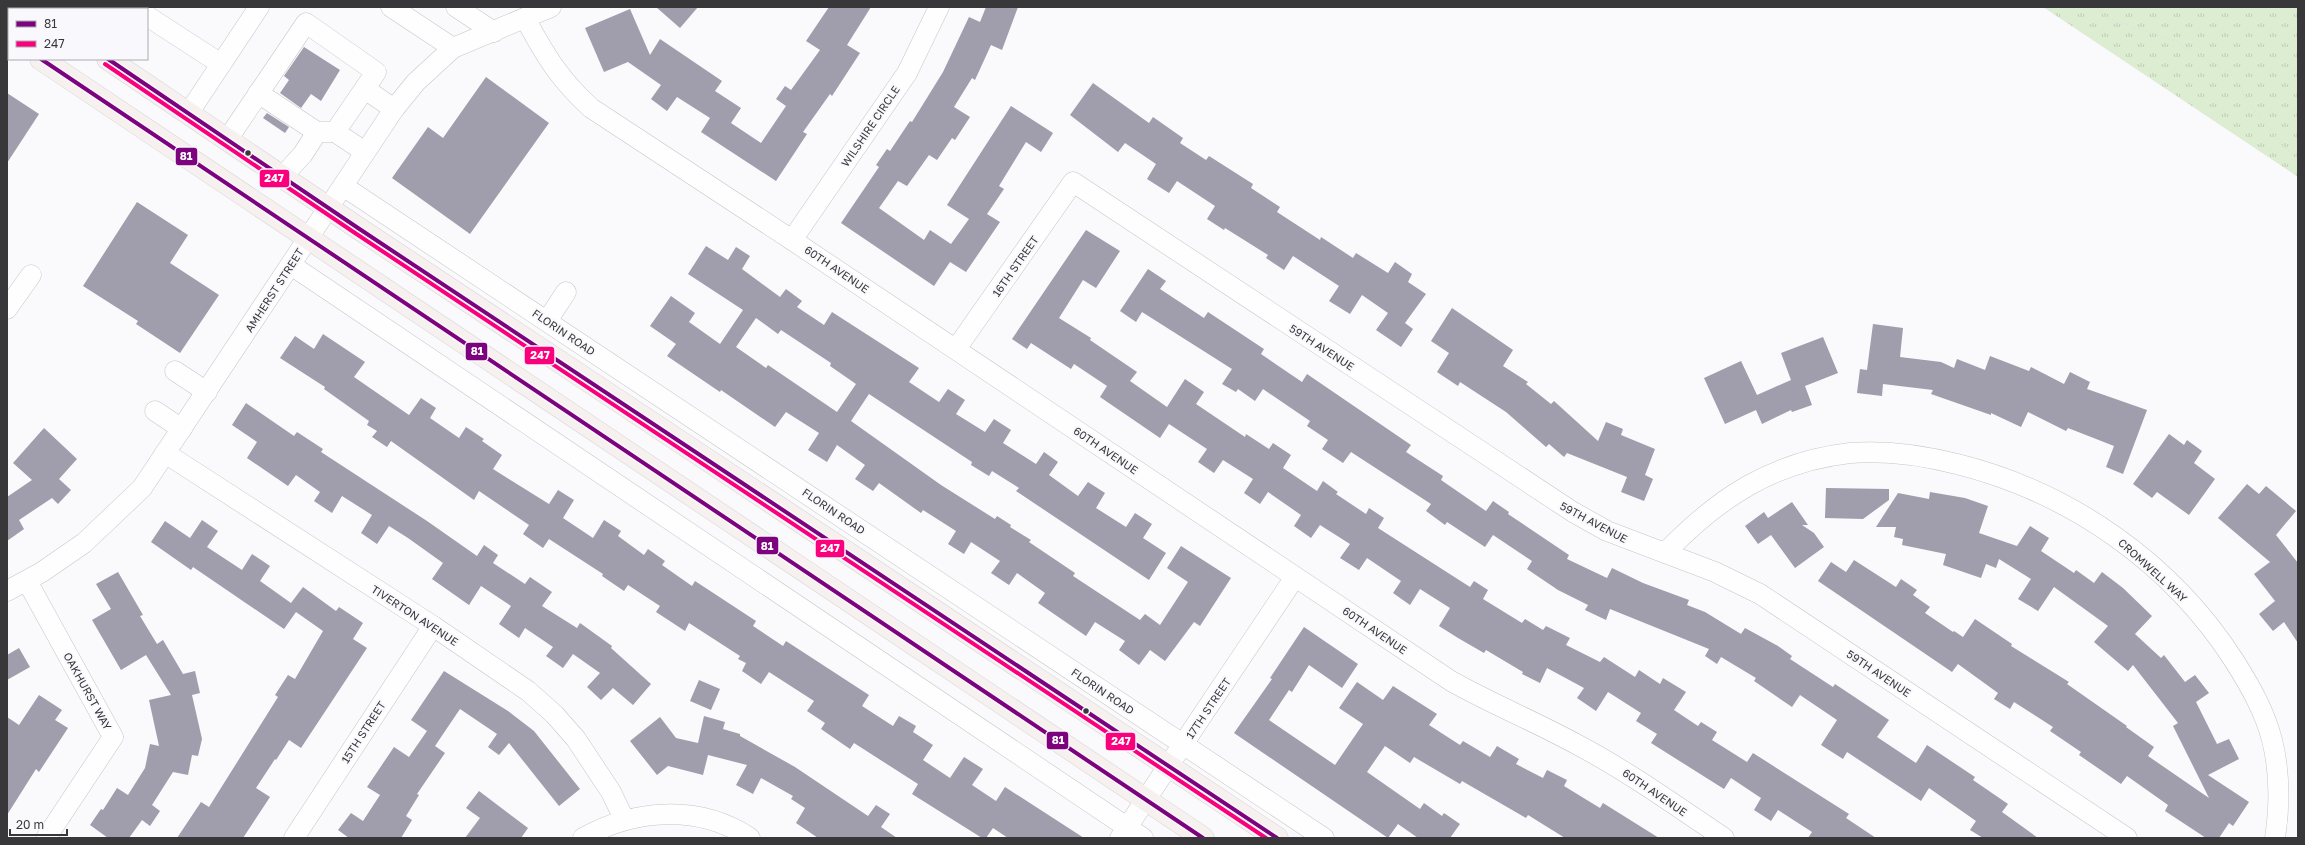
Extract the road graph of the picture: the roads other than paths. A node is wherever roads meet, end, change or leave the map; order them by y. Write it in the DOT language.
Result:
graph roads {
  1 [pos="259,7"];
  2 [pos="391,7"];
  3 [pos="456,7"];
  4 [pos="551,7"];
  5 [pos="939,7"];
  6 [pos="148,17"];
  7 [pos="525,18"];
  8 [pos="494,32"];
  9 [pos="453,48"];
  10 [pos="42,60"];
  11 [pos="109,60"];
  12 [pos="221,64"];
  13 [pos="365,89"];
  14 [pos="258,93"];
  15 [pos="394,109"];
  16 [pos="188,114"];
  17 [pos="326,132"];
  18 [pos="227,140"];
  19 [pos="365,152"];
  20 [pos="282,177"];
  21 [pos="1073,182"];
  22 [pos="342,186"];
  23 [pos="328,208"];
  24 [pos="307,239"];
  25 [pos="792,240"];
  26 [pos="291,265"];
  27 [pos="31,275"];
  28 [pos="566,292"];
  29 [pos="7,309"];
  30 [pos="547,321"];
  31 [pos="956,349"];
  32 [pos="175,371"];
  33 [pos="207,392"];
  34 [pos="155,411"];
  35 [pos="182,429"];
  36 [pos="165,453"];
  37 [pos="1665,553"];
  38 [pos="1295,577"];
  39 [pos="27,581"];
  40 [pos="7,591"];
  41 [pos="433,626"];
  42 [pos="1184,744"];
  43 [pos="1169,766"];
  44 [pos="1146,800"];
  45 [pos="624,820"];
  46 [pos="1130,835"];
  47 [pos="46,838"];
  48 [pos="294,838"];
  49 [pos="582,838"];
  50 [pos="750,838"];
  51 [pos="1203,838"];
  52 [pos="1277,838"];
  53 [pos="1324,838"];
  54 [pos="1724,838"];
  55 [pos="2127,838"];
  56 [pos="2275,838"];
  1 -- 12 [label="street"];
  2 -- 9 [label="street"];
  3 -- 8 [label="street"];
  4 -- 7 [label="street, AMHERST STREET"];
  5 -- 25 [label="street, WILSHIRE CIRCLE"];
  6 -- 12 [label="street"];
  7 -- 8 [label="street, AMHERST STREET"];
  7 -- 25 [label="street, 60TH AVENUE"];
  8 -- 9 [label="street, AMHERST STREET"];
  9 -- 15 [label="street, AMHERST STREET"];
  10 -- 24 [label="main road"];
  11 -- 16 [label="main road"];
  12 -- 16 [label="street"];
  13 -- 14 [label="street"];
  13 -- 15 [label="street"];
  13 -- 17 [label="street"];
  14 -- 17 [label="street"];
  14 -- 18 [label="street"];
  15 -- 19 [label="street, AMHERST STREET"];
  16 -- 18 [label="main road"];
  17 -- 19 [label="street"];
  17 -- 20 [label="street"];
  18 -- 20 [label="main road"];
  19 -- 22 [label="street, AMHERST STREET"];
  20 -- 23 [label="main road"];
  21 -- 31 [label="street, 16TH STREET"];
  21 -- 37 [label="street, 59TH AVENUE"];
  22 -- 23 [label="street, AMHERST STREET"];
  22 -- 30 [label="street, FLORIN ROAD"];
  23 -- 24 [label="street, AMHERST STREET"];
  23 -- 43 [label="main road"];
  24 -- 26 [label="street, AMHERST STREET"];
  24 -- 44 [label="main road"];
  25 -- 31 [label="street, 60TH AVENUE"];
  26 -- 33 [label="street, AMHERST STREET"];
  26 -- 46 [label="street"];
  27 -- 29 [label="street"];
  28 -- 30 [label="street"];
  30 -- 42 [label="street, FLORIN ROAD"];
  31 -- 38 [label="street, 60TH AVENUE"];
  32 -- 33 [label="street"];
  33 -- 35 [label="street, AMHERST STREET"];
  34 -- 35 [label="street"];
  35 -- 36 [label="street, AMHERST STREET"];
  36 -- 39 [label="street, AMHERST STREET"];
  36 -- 41 [label="street, TIVERTON AVENUE"];
  37 -- 55 [label="street, 59TH AVENUE"];
  37 -- 56 [label="street, CROMWELL WAY"];
  38 -- 42 [label="street, 17TH STREET"];
  38 -- 54 [label="street, 60TH AVENUE"];
  39 -- 40 [label="street, AMHERST STREET"];
  39 -- 47 [label="street, OAKHURST WAY"];
  41 -- 45 [label="street, TIVERTON AVENUE"];
  41 -- 48 [label="street, 15TH STREET"];
  42 -- 43 [label="street, 17TH STREET"];
  42 -- 53 [label="street, FLORIN ROAD"];
  43 -- 44 [label="street, 17TH STREET"];
  43 -- 52 [label="main road"];
  44 -- 46 [label="street, 17TH STREET"];
  44 -- 51 [label="main road"];
  45 -- 49 [label="street"];
  45 -- 50 [label="street"];
}
